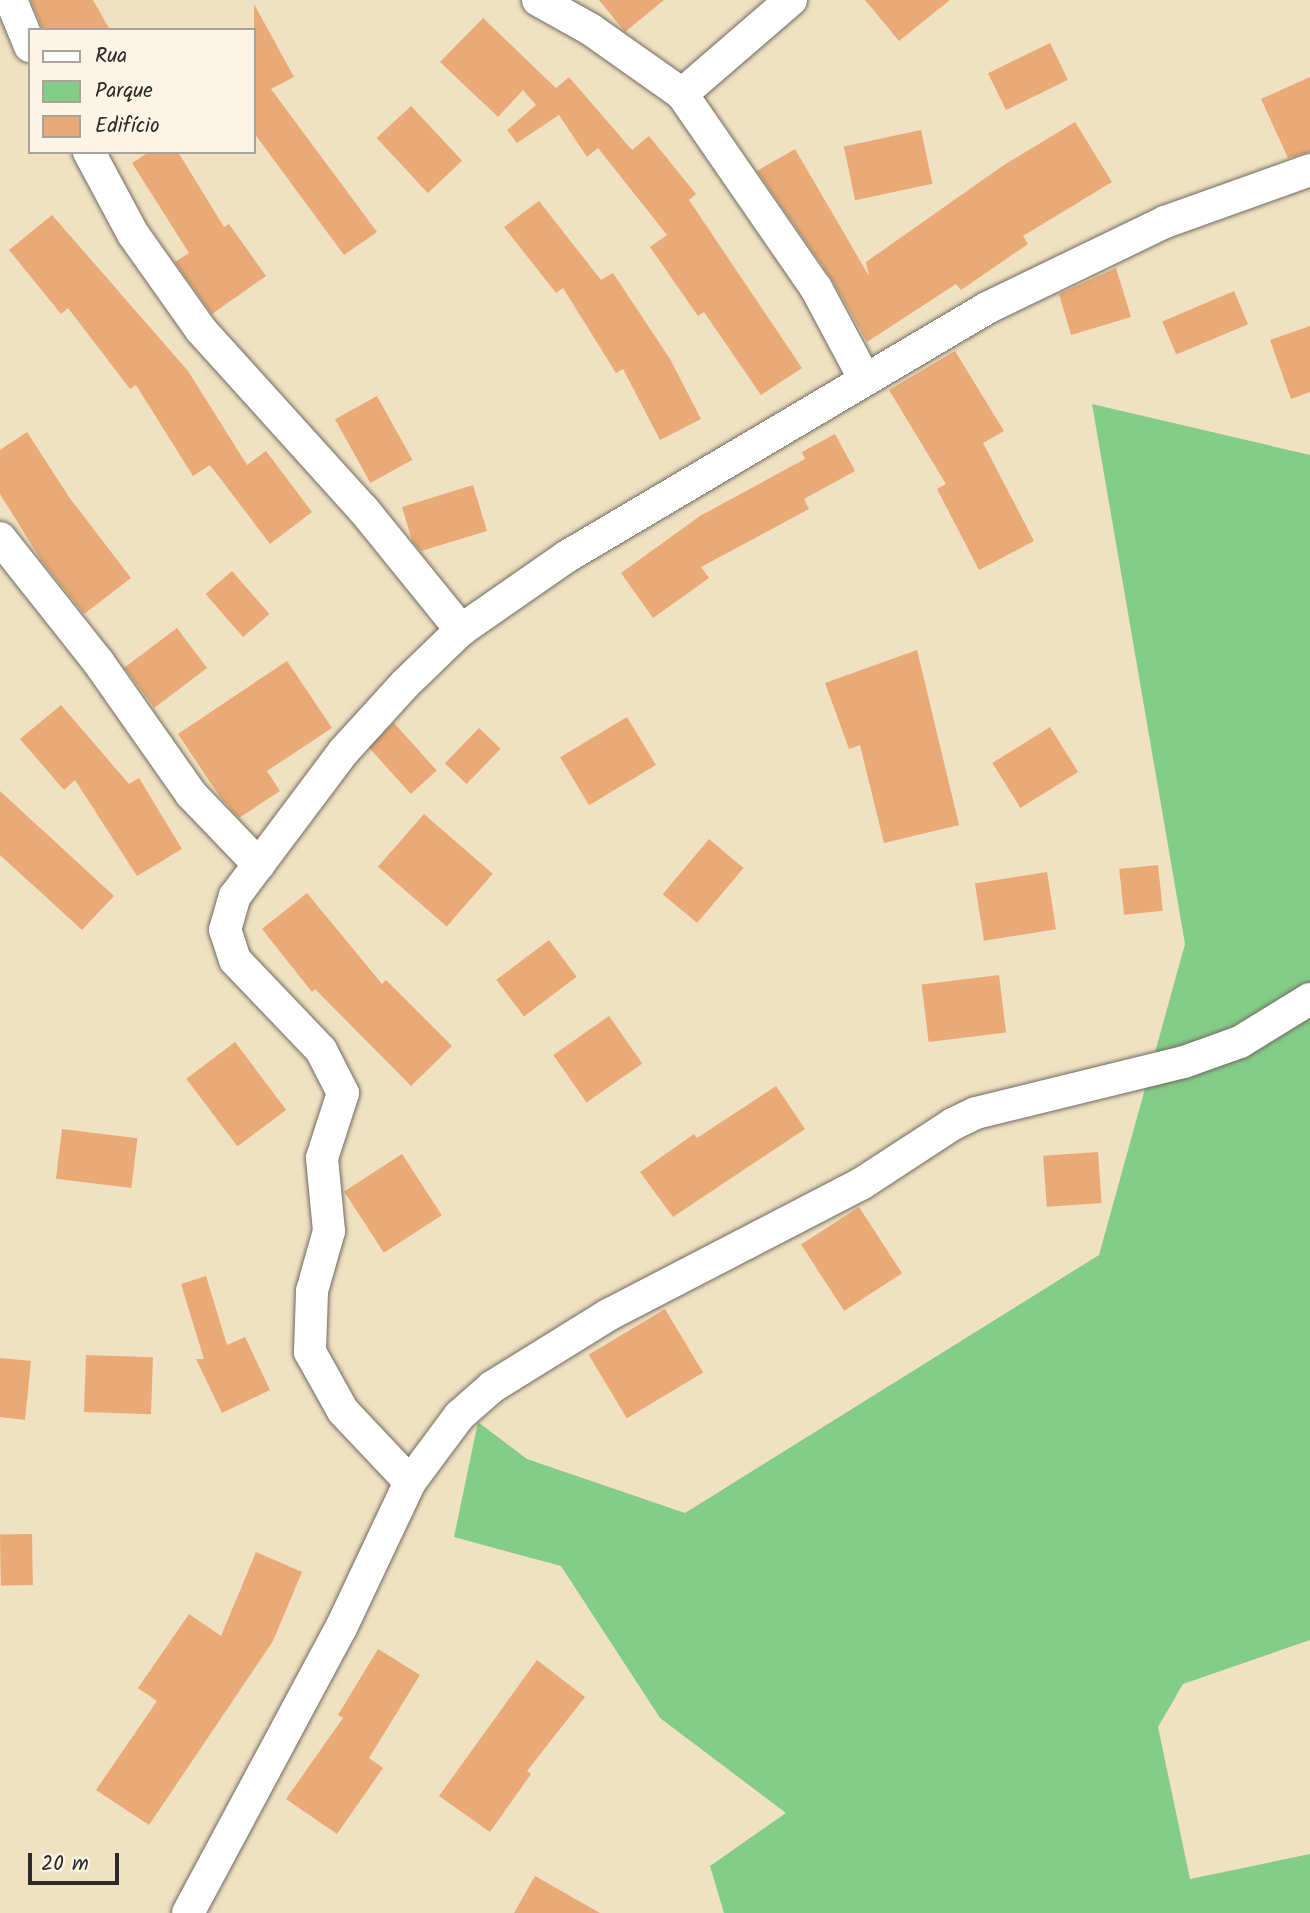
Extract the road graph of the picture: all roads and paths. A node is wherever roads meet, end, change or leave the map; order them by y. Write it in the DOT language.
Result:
graph roads {
  1 [pos="11,0"];
  2 [pos="538,0"];
  3 [pos="791,0"];
  4 [pos="28,41"];
  5 [pos="682,94"];
  6 [pos="90,154"];
  7 [pos="1310,170"];
  8 [pos="864,379"];
  9 [pos="0,538"];
  10 [pos="461,630"];
  11 [pos="259,865"];
  12 [pos="1310,999"];
  13 [pos="410,1482"];
  14 [pos="188,1913"];
  1 -- 4 [label="street"];
  2 -- 5 [label="street"];
  3 -- 5 [label="street"];
  5 -- 8 [label="street"];
  6 -- 10 [label="street"];
  7 -- 8 [label="street"];
  8 -- 10 [label="street"];
  9 -- 11 [label="street"];
  10 -- 11 [label="street"];
  11 -- 13 [label="street"];
  12 -- 13 [label="street"];
  13 -- 14 [label="street"];
}
